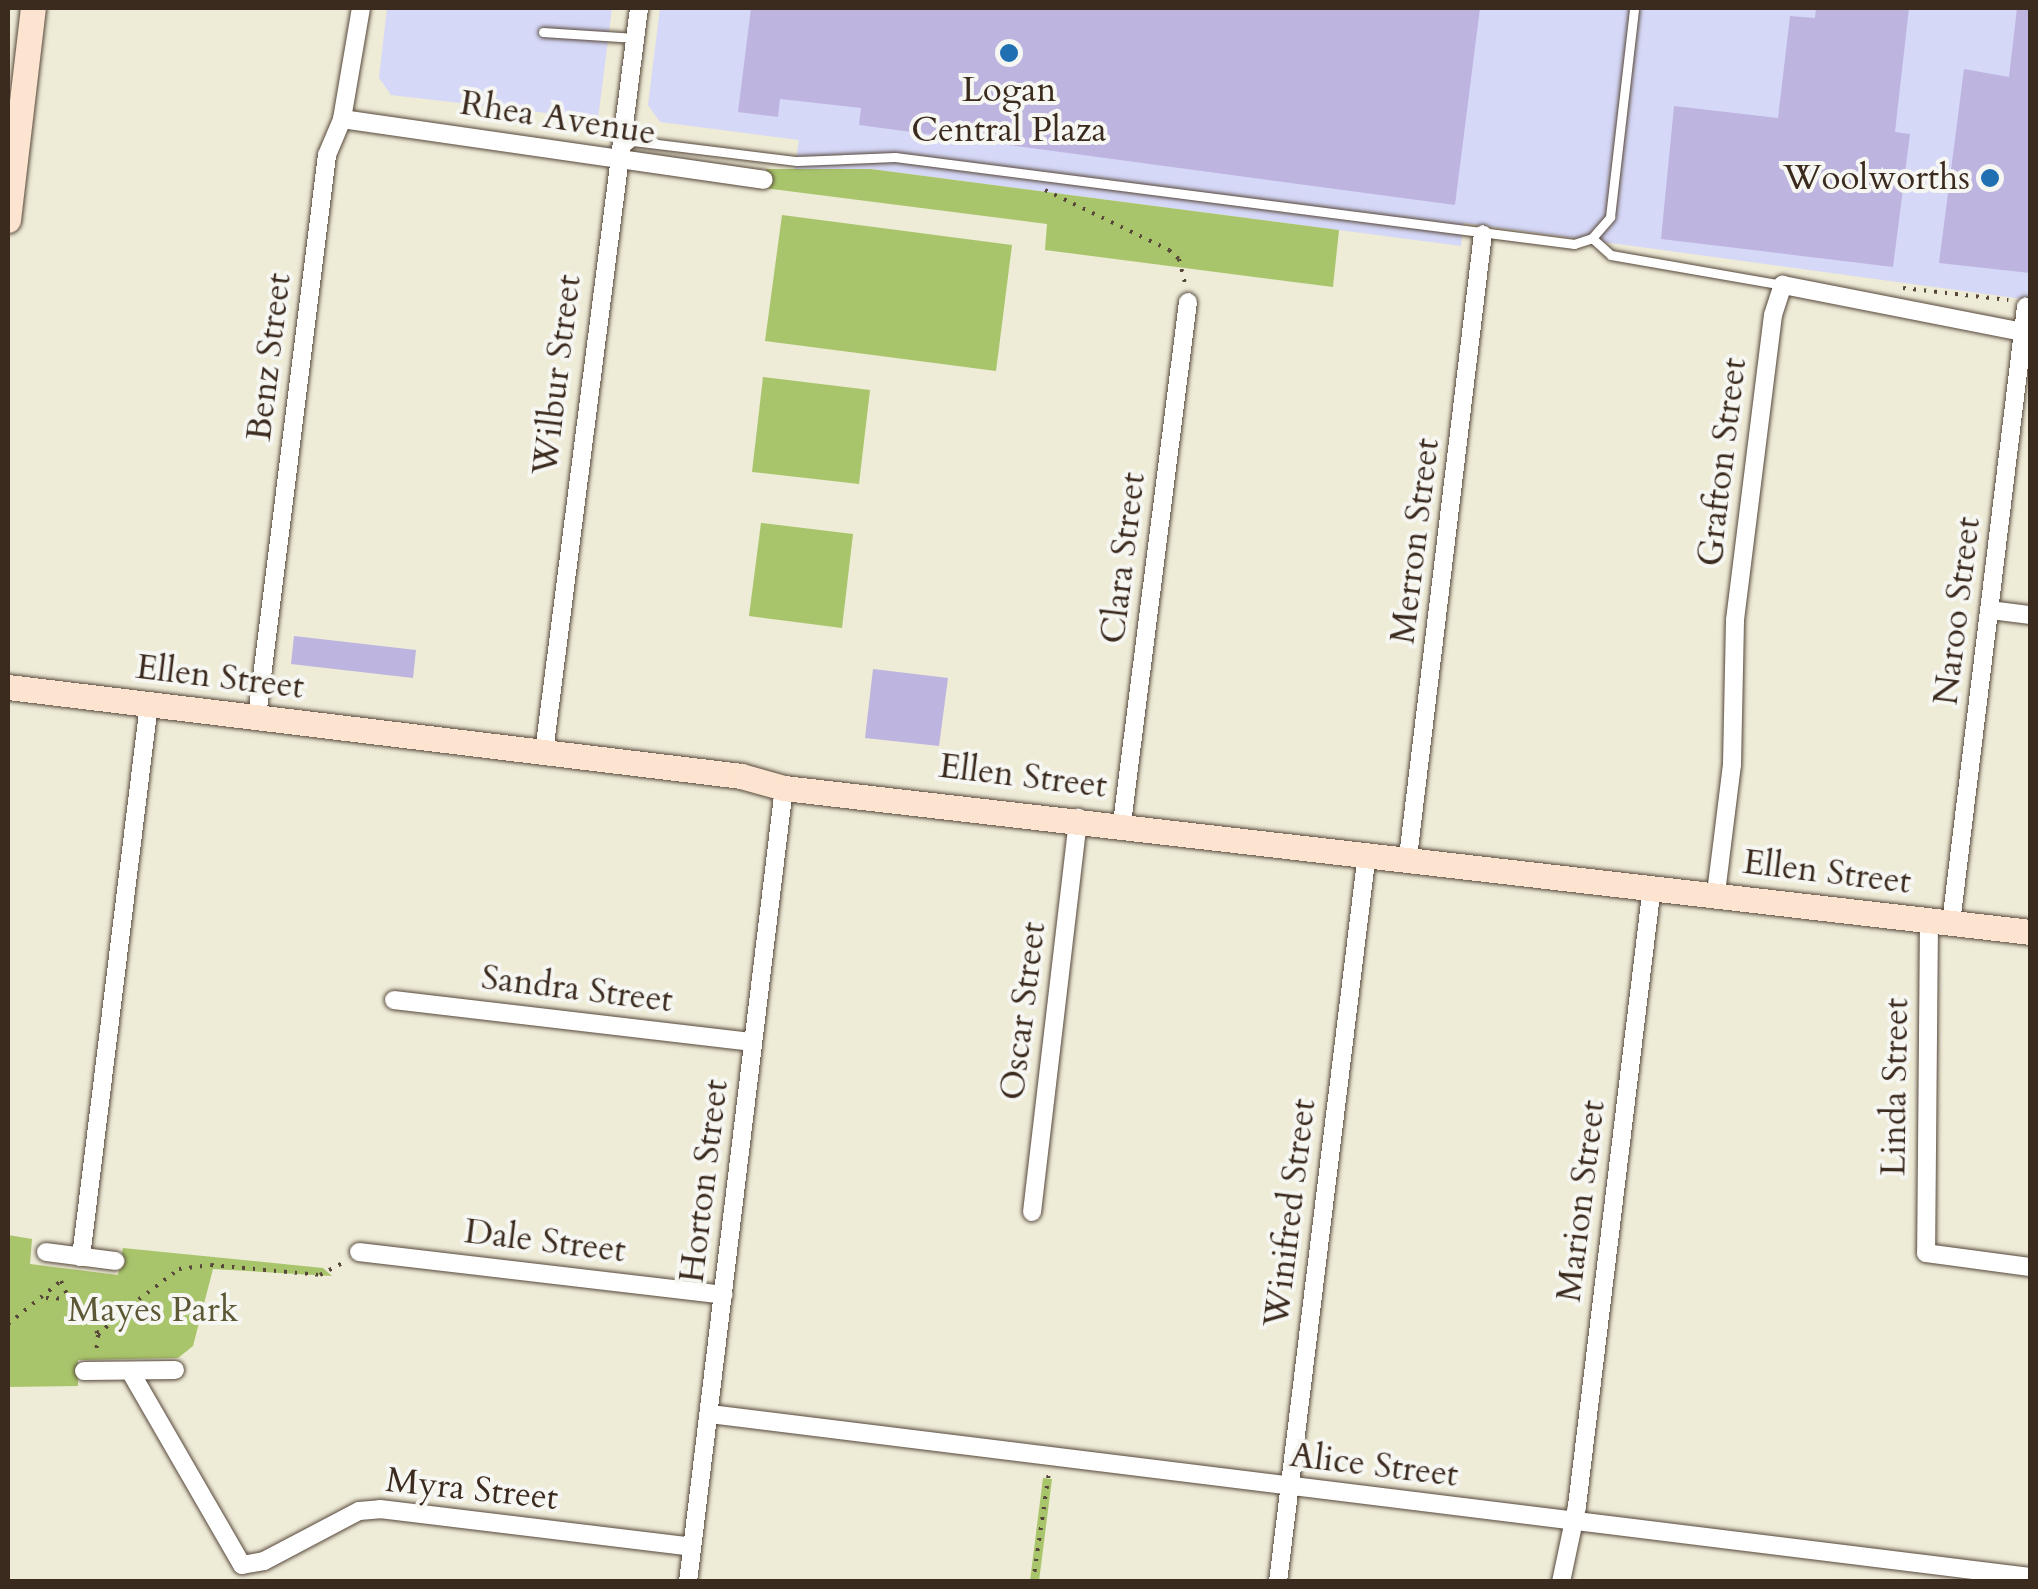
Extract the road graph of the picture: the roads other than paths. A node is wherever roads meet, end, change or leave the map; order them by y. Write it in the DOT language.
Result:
graph roads {
  1 [pos="33,8"];
  2 [pos="361,8"];
  3 [pos="639,8"];
  4 [pos="1634,8"];
  5 [pos="543,32"];
  6 [pos="634,38"];
  7 [pos="342,119"];
  8 [pos="617,154"];
  9 [pos="764,180"];
  10 [pos="8,220"];
  11 [pos="1482,234"];
  12 [pos="1592,238"];
  13 [pos="1782,285"];
  14 [pos="1188,302"];
  15 [pos="2027,304"];
  16 [pos="2024,332"];
  17 [pos="1990,610"];
  18 [pos="2030,614"];
  19 [pos="8,687"];
  20 [pos="149,704"];
  21 [pos="257,717"];
  22 [pos="544,752"];
  23 [pos="784,788"];
  24 [pos="1078,818"];
  25 [pos="1122,823"];
  26 [pos="1367,853"];
  27 [pos="1408,857"];
  28 [pos="1652,886"];
  29 [pos="1716,893"];
  30 [pos="1940,921"];
  31 [pos="2030,932"];
  32 [pos="394,1000"];
  33 [pos="753,1042"];
  34 [pos="1032,1212"];
  35 [pos="46,1252"];
  36 [pos="359,1252"];
  37 [pos="82,1257"];
  38 [pos="115,1262"];
  39 [pos="2030,1267"];
  40 [pos="723,1295"];
  41 [pos="130,1370"];
  42 [pos="175,1370"];
  43 [pos="89,1372"];
  44 [pos="710,1414"];
  45 [pos="1289,1487"];
  46 [pos="1572,1523"];
  47 [pos="692,1547"];
  48 [pos="2030,1577"];
  49 [pos="688,1582"];
  50 [pos="1278,1582"];
  51 [pos="1562,1582"];
  1 -- 10 [label="street"];
  2 -- 7 [label="street, Benz Street"];
  3 -- 6 [label="street, Wilbur Street"];
  4 -- 12 [label="lane"];
  5 -- 6 [label="lane"];
  6 -- 8 [label="street, Wilbur Street"];
  7 -- 8 [label="street, Rhea Avenue"];
  7 -- 21 [label="street, Benz Street"];
  8 -- 9 [label="street, Rhea Avenue"];
  8 -- 11 [label="lane"];
  8 -- 22 [label="street, Wilbur Street"];
  11 -- 12 [label="lane"];
  11 -- 27 [label="street, Merron Street"];
  12 -- 13 [label="lane"];
  13 -- 16 [label="street"];
  13 -- 29 [label="street, Grafton Street"];
  14 -- 25 [label="street, Clara Street"];
  15 -- 16 [label="street, Naroo Street"];
  16 -- 17 [label="street, Naroo Street"];
  17 -- 18 [label="street"];
  17 -- 30 [label="street, Naroo Street"];
  19 -- 20 [label="street, Ellen Street"];
  20 -- 21 [label="street, Ellen Street"];
  20 -- 37 [label="street"];
  21 -- 22 [label="street, Ellen Street"];
  22 -- 23 [label="street, Ellen Street"];
  23 -- 24 [label="street, Ellen Street"];
  23 -- 33 [label="street, Horton Street"];
  24 -- 25 [label="street, Ellen Street"];
  24 -- 34 [label="street, Oscar Street"];
  25 -- 26 [label="street, Ellen Street"];
  26 -- 27 [label="street, Ellen Street"];
  26 -- 45 [label="street, Winifred Street"];
  27 -- 28 [label="street, Ellen Street"];
  28 -- 29 [label="street, Ellen Street"];
  28 -- 46 [label="street, Marion Street"];
  29 -- 30 [label="street, Ellen Street"];
  30 -- 31 [label="street, Ellen Street"];
  30 -- 39 [label="street, Linda Street"];
  32 -- 33 [label="street, Sandra Street"];
  33 -- 40 [label="street, Horton Street"];
  35 -- 37 [label="street"];
  36 -- 40 [label="street, Dale Street"];
  37 -- 38 [label="street"];
  40 -- 44 [label="street, Horton Street"];
  41 -- 42 [label="street"];
  41 -- 43 [label="street"];
  41 -- 47 [label="street, Myra Street"];
  44 -- 45 [label="street, Alice Street"];
  44 -- 47 [label="street, Horton Street"];
  45 -- 46 [label="street, Alice Street"];
  45 -- 50 [label="street, Winifred Street"];
  46 -- 48 [label="street, Alice Street"];
  46 -- 51 [label="street, Marion Street"];
  47 -- 49 [label="street, Horton Street"];
}
